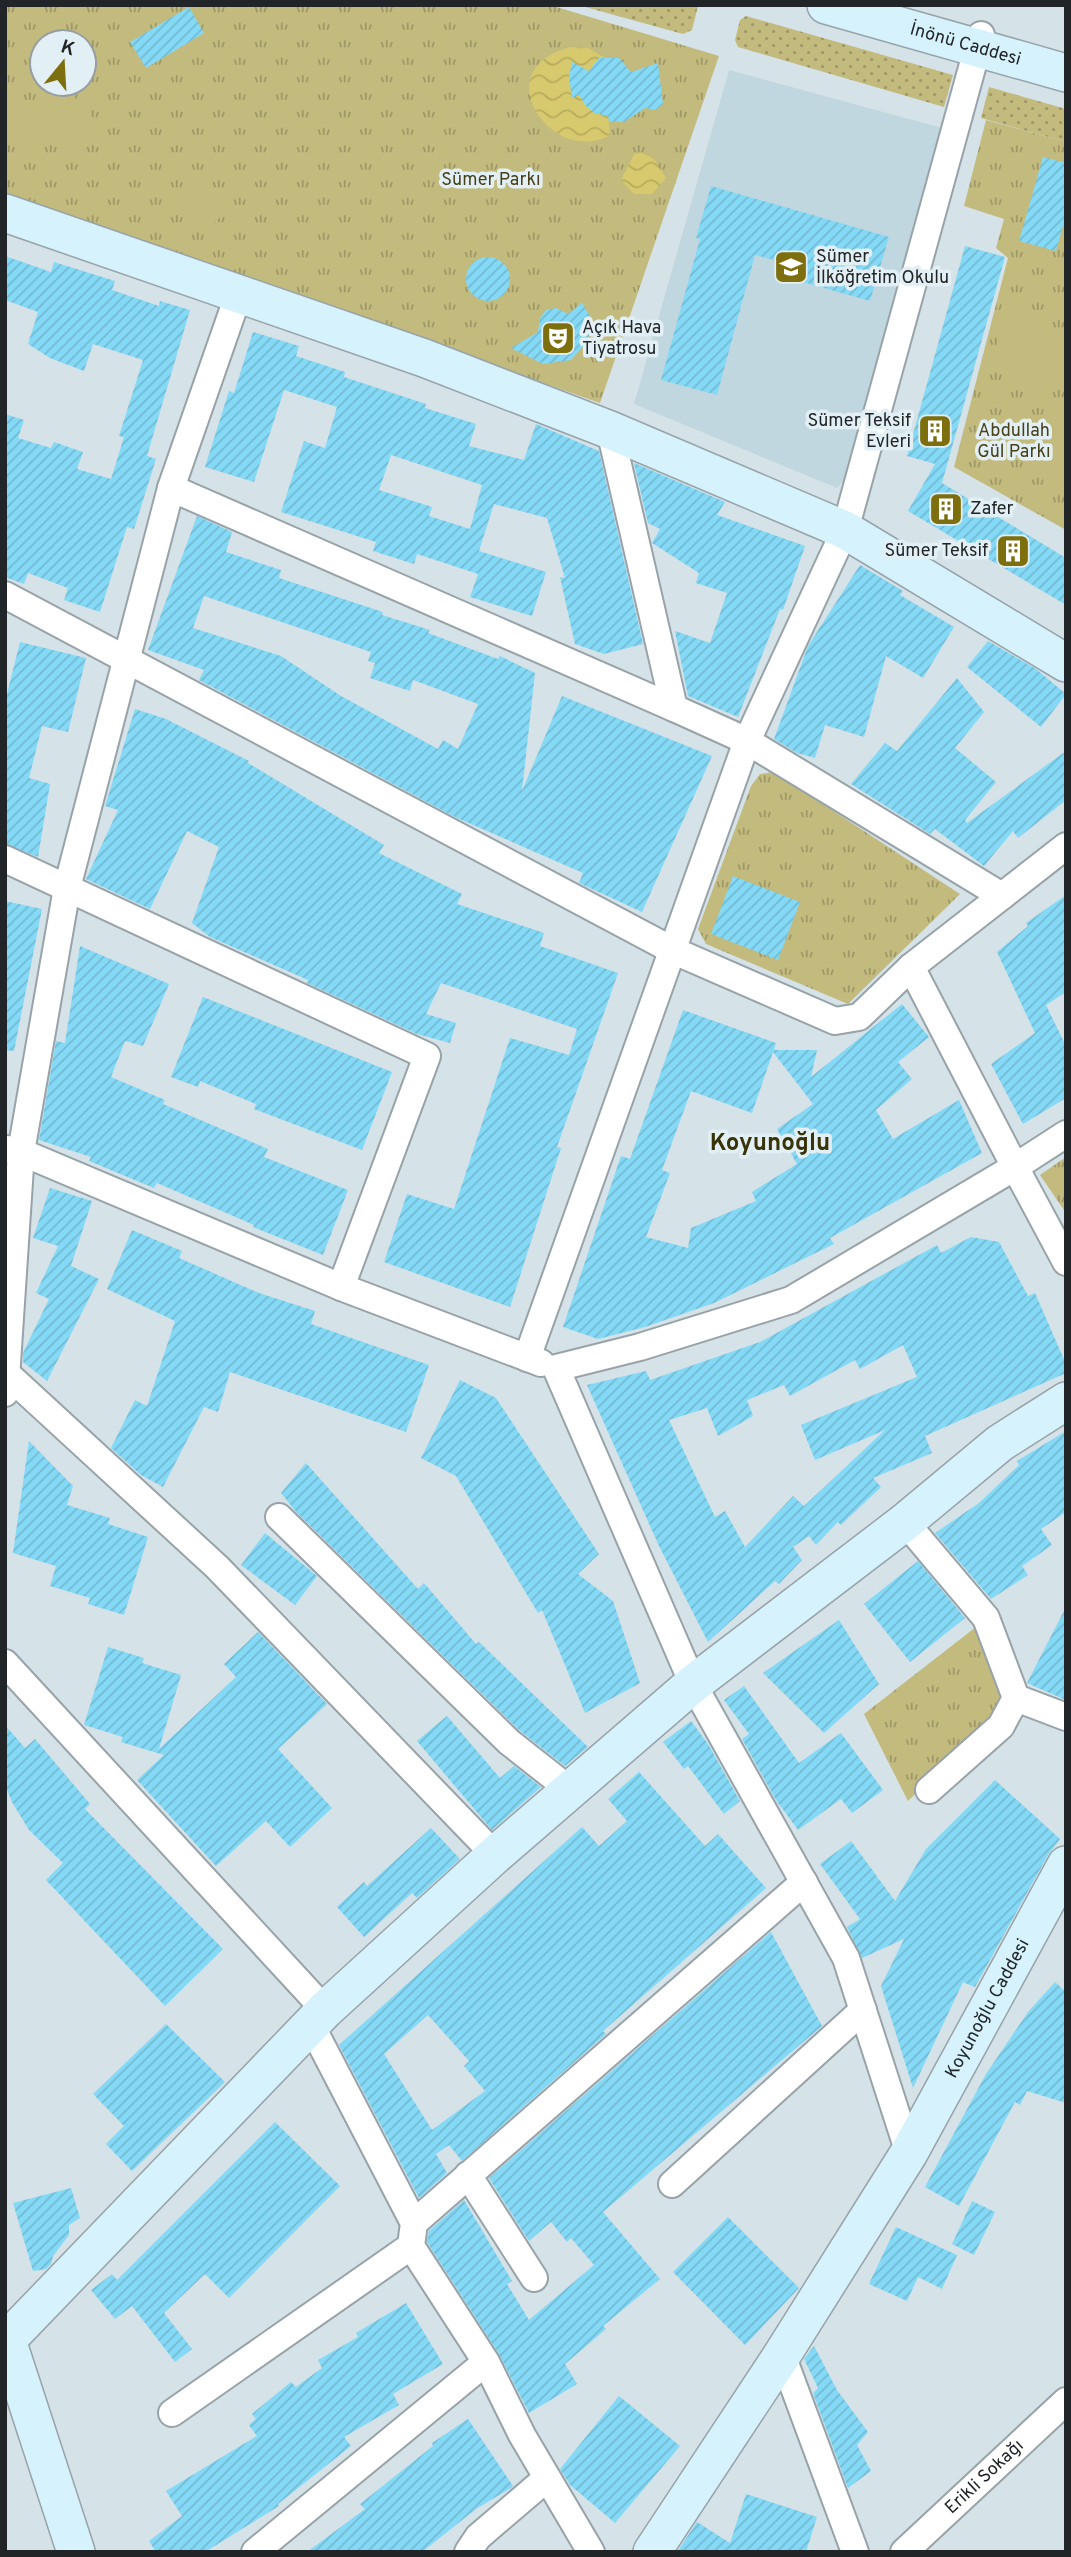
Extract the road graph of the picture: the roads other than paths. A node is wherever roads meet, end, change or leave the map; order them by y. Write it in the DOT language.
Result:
graph roads {
  1 [pos="827,5"];
  2 [pos="876,5"];
  3 [pos="979,42"];
  4 [pos="1066,59"];
  5 [pos="1066,73"];
  6 [pos="5,213"];
  7 [pos="239,293"];
  8 [pos="610,430"];
  9 [pos="171,488"];
  10 [pos="845,530"];
  11 [pos="5,595"];
  12 [pos="126,659"];
  13 [pos="1066,663"];
  14 [pos="674,708"];
  15 [pos="747,741"];
  16 [pos="1066,846"];
  17 [pos="5,859"];
  18 [pos="67,888"];
  19 [pos="1002,896"];
  20 [pos="672,950"];
  21 [pos="911,967"];
  22 [pos="1066,1134"];
  23 [pos="13,1150"];
  24 [pos="1015,1167"];
  25 [pos="1066,1262"];
  26 [pos="341,1287"];
  27 [pos="527,1358"];
  28 [pos="556,1368"];
  29 [pos="6,1383"];
  30 [pos="1066,1401"];
  31 [pos="279,1517"];
  32 [pos="905,1522"];
  33 [pos="5,1663"];
  34 [pos="693,1684"];
  35 [pos="1016,1699"];
  36 [pos="1066,1717"];
  37 [pos="570,1790"];
  38 [pos="929,1790"];
  39 [pos="495,1855"];
  40 [pos="1066,1865"];
  41 [pos="804,1882"];
  42 [pos="863,2010"];
  43 [pos="318,2017"];
  44 [pos="909,2153"];
  45 [pos="468,2175"];
  46 [pos="673,2184"];
  47 [pos="413,2234"];
  48 [pos="534,2278"];
  49 [pos="6,2339"];
  50 [pos="782,2355"];
  51 [pos="486,2362"];
  52 [pos="1066,2401"];
  53 [pos="172,2413"];
  54 [pos="547,2478"];
  55 [pos="76,2552"];
  56 [pos="254,2552"];
  57 [pos="468,2552"];
  58 [pos="591,2552"];
  59 [pos="652,2552"];
  60 [pos="855,2552"];
  61 [pos="904,2552"];
  1 -- 3 [label="street, İnönü Caddesi"];
  2 -- 3 [label="street, İnönü Caddesi"];
  3 -- 4 [label="street, İnönü Caddesi"];
  3 -- 5 [label="street, İnönü Caddesi"];
  3 -- 10 [label="street"];
  6 -- 7 [label="street"];
  7 -- 8 [label="street"];
  7 -- 9 [label="street"];
  8 -- 10 [label="street"];
  8 -- 14 [label="street"];
  9 -- 12 [label="street"];
  9 -- 14 [label="street"];
  10 -- 13 [label="street"];
  10 -- 15 [label="street"];
  11 -- 12 [label="street"];
  12 -- 18 [label="street"];
  12 -- 20 [label="street"];
  14 -- 15 [label="street"];
  15 -- 19 [label="street"];
  15 -- 20 [label="street"];
  16 -- 19 [label="street"];
  17 -- 18 [label="street"];
  18 -- 23 [label="street"];
  18 -- 26 [label="street"];
  19 -- 21 [label="street"];
  20 -- 21 [label="street"];
  20 -- 27 [label="street"];
  21 -- 24 [label="street"];
  22 -- 24 [label="street"];
  23 -- 26 [label="street"];
  23 -- 29 [label="street"];
  24 -- 25 [label="street"];
  24 -- 28 [label="street"];
  26 -- 27 [label="street"];
  27 -- 28 [label="street"];
  28 -- 34 [label="street"];
  29 -- 39 [label="street"];
  30 -- 32 [label="street"];
  31 -- 37 [label="street"];
  32 -- 34 [label="street"];
  32 -- 35 [label="street"];
  33 -- 43 [label="street"];
  34 -- 37 [label="street"];
  34 -- 41 [label="street"];
  35 -- 36 [label="street"];
  35 -- 38 [label="street"];
  37 -- 39 [label="street"];
  39 -- 43 [label="street"];
  40 -- 44 [label="street, Koyunoğlu Caddesi"];
  41 -- 42 [label="street"];
  41 -- 45 [label="street"];
  42 -- 44 [label="street"];
  42 -- 46 [label="street"];
  43 -- 47 [label="street"];
  43 -- 49 [label="street"];
  44 -- 50 [label="street, Koyunoğlu Caddesi"];
  45 -- 47 [label="street"];
  45 -- 48 [label="street"];
  47 -- 51 [label="street"];
  47 -- 53 [label="street"];
  49 -- 55 [label="street"];
  50 -- 59 [label="street, Koyunoğlu Caddesi"];
  50 -- 60 [label="street"];
  51 -- 54 [label="street"];
  51 -- 56 [label="street"];
  52 -- 61 [label="street, Erikli Sokağı"];
  54 -- 57 [label="street"];
  54 -- 58 [label="street"];
}
